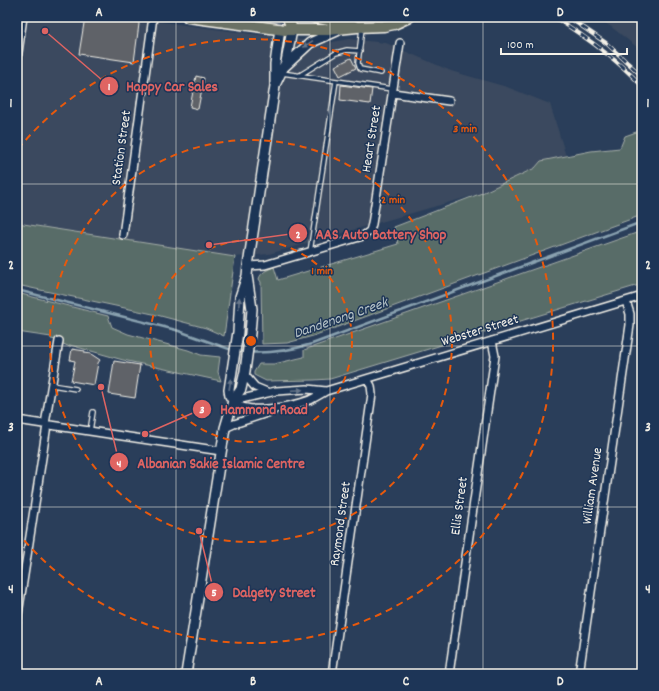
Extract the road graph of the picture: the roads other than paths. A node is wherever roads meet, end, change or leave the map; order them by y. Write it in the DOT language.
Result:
graph roads {
  1 [pos="23,17"];
  2 [pos="153,17"];
  3 [pos="188,17"];
  4 [pos="285,17"];
  5 [pos="288,17"];
  6 [pos="314,17"];
  7 [pos="409,17"];
  8 [pos="359,27"];
  9 [pos="280,29"];
  10 [pos="292,30"];
  11 [pos="338,30"];
  12 [pos="400,43"];
  13 [pos="360,51"];
  14 [pos="17,60"];
  15 [pos="283,70"];
  16 [pos="381,73"];
  17 [pos="300,75"];
  18 [pos="336,81"];
  19 [pos="275,86"];
  20 [pos="393,91"];
  21 [pos="449,101"];
  22 [pos="123,235"];
  23 [pos="310,252"];
  24 [pos="248,266"];
  25 [pos="247,276"];
  26 [pos="642,296"];
  27 [pos="626,301"];
  28 [pos="59,341"];
  29 [pos="492,341"];
  30 [pos="245,373"];
  31 [pos="367,379"];
  32 [pos="52,385"];
  33 [pos="76,389"];
  34 [pos="326,391"];
  35 [pos="268,392"];
  36 [pos="233,401"];
  37 [pos="284,407"];
  38 [pos="93,412"];
  39 [pos="17,420"];
  40 [pos="46,424"];
  41 [pos="225,428"];
  42 [pos="90,431"];
  43 [pos="221,451"];
  44 [pos="17,620"];
  45 [pos="186,674"];
  46 [pos="332,674"];
  47 [pos="449,674"];
  48 [pos="578,674"];
  1 -- 14 [label="street"];
  2 -- 22 [label="street, Station Street"];
  3 -- 9 [label="main road"];
  4 -- 9 [label="main road"];
  5 -- 10 [label="main road"];
  6 -- 8 [label="main road"];
  7 -- 8 [label="main road"];
  8 -- 11 [label="main road"];
  8 -- 13 [label="lane"];
  9 -- 10 [label="main road"];
  9 -- 19 [label="main road"];
  10 -- 11 [label="main road"];
  10 -- 15 [label="main road"];
  11 -- 15 [label="main road, one-way"];
  12 -- 20 [label="street, Heart Street"];
  13 -- 16 [label="lane"];
  13 -- 17 [label="lane"];
  15 -- 17 [label="lane"];
  15 -- 19 [label="main road"];
  17 -- 18 [label="lane"];
  18 -- 20 [label="lane"];
  18 -- 23 [label="lane"];
  19 -- 24 [label="main road"];
  20 -- 21 [label="street"];
  20 -- 23 [label="street, Heart Street"];
  23 -- 24 [label="street, Heart Street"];
  24 -- 25 [label="main road"];
  25 -- 30 [label="main road"];
  36 -- 25 [label="main road, one-way"];
  26 -- 27 [label="street, Webster Street"];
  27 -- 29 [label="street, Webster Street"];
  27 -- 48 [label="street, William Avenue"];
  28 -- 32 [label="street"];
  29 -- 31 [label="street, Webster Street"];
  29 -- 47 [label="street, Ellis Street"];
  30 -- 35 [label="street"];
  30 -- 36 [label="main road"];
  31 -- 34 [label="street, Webster Street"];
  31 -- 46 [label="street, Raymond Street"];
  32 -- 33 [label="lane"];
  32 -- 40 [label="street"];
  35 -- 34 [label="street, Webster Street, one-way"];
  34 -- 37 [label="street, Webster Street"];
  35 -- 36 [label="street, Webster Street"];
  36 -- 37 [label="street, Webster Street"];
  36 -- 41 [label="main road"];
  37 -- 41 [label="street, Webster Street"];
  38 -- 42 [label="lane"];
  39 -- 40 [label="street"];
  40 -- 42 [label="street"];
  40 -- 44 [label="street"];
  41 -- 43 [label="main road"];
  42 -- 43 [label="street"];
  43 -- 45 [label="main road"];
}
